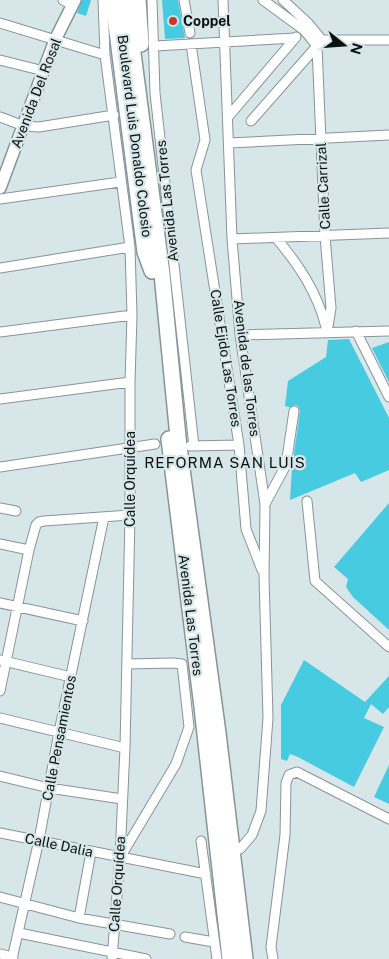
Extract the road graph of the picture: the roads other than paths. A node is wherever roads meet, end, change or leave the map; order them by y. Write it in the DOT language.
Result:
graph roads {
  1 [pos="103,0"];
  2 [pos="113,0"];
  3 [pos="117,0"];
  4 [pos="126,0"];
  5 [pos="138,0"];
  6 [pos="152,0"];
  7 [pos="184,0"];
  8 [pos="223,0"];
  9 [pos="263,0"];
  10 [pos="283,0"];
  11 [pos="70,2"];
  12 [pos="0,23"];
  13 [pos="304,30"];
  14 [pos="190,33"];
  15 [pos="295,38"];
  16 [pos="55,40"];
  17 [pos="389,40"];
  18 [pos="224,43"];
  19 [pos="319,43"];
  20 [pos="191,44"];
  21 [pos="155,46"];
  22 [pos="105,55"];
  23 [pos="0,60"];
  24 [pos="44,71"];
  25 [pos="114,115"];
  26 [pos="228,116"];
  27 [pos="0,117"];
  28 [pos="251,120"];
  29 [pos="24,126"];
  30 [pos="389,135"];
  31 [pos="321,138"];
  32 [pos="229,143"];
  33 [pos="4,165"];
  34 [pos="120,182"];
  35 [pos="0,188"];
  36 [pos="0,199"];
  37 [pos="152,230"];
  38 [pos="389,234"];
  39 [pos="325,236"];
  40 [pos="276,238"];
  41 [pos="232,239"];
  42 [pos="130,247"];
  43 [pos="0,268"];
  44 [pos="157,273"];
  45 [pos="132,315"];
  46 [pos="389,330"];
  47 [pos="356,331"];
  48 [pos="0,332"];
  49 [pos="327,332"];
  50 [pos="240,335"];
  51 [pos="130,382"];
  52 [pos="389,397"];
  53 [pos="0,399"];
  54 [pos="294,412"];
  55 [pos="155,444"];
  56 [pos="239,445"];
  57 [pos="130,447"];
  58 [pos="0,467"];
  59 [pos="307,501"];
  60 [pos="265,504"];
  61 [pos="0,508"];
  62 [pos="16,511"];
  63 [pos="130,515"];
  64 [pos="104,517"];
  65 [pos="0,544"];
  66 [pos="29,550"];
  67 [pos="264,576"];
  68 [pos="0,603"];
  69 [pos="18,606"];
  70 [pos="83,621"];
  71 [pos="389,647"];
  72 [pos="3,661"];
  73 [pos="127,664"];
  74 [pos="71,677"];
  75 [pos="0,691"];
  76 [pos="0,718"];
  77 [pos="59,732"];
  78 [pos="218,733"];
  79 [pos="125,748"];
  80 [pos="0,776"];
  81 [pos="49,788"];
  82 [pos="122,799"];
  83 [pos="389,819"];
  84 [pos="0,833"];
  85 [pos="39,840"];
  86 [pos="201,841"];
  87 [pos="240,849"];
  88 [pos="92,852"];
  89 [pos="120,857"];
  90 [pos="206,874"];
  91 [pos="237,892"];
  92 [pos="0,897"];
  93 [pos="25,904"];
  94 [pos="79,918"];
  95 [pos="115,924"];
  96 [pos="18,933"];
  97 [pos="170,934"];
  98 [pos="185,937"];
  99 [pos="214,942"];
  100 [pos="0,954"];
  101 [pos="112,956"];
  102 [pos="12,958"];
  103 [pos="146,959"];
  104 [pos="217,959"];
  105 [pos="230,959"];
  106 [pos="245,959"];
  107 [pos="273,959"];
  1 -- 22 [label="street, Calle Orquídea"];
  2 -- 44 [label="highway"];
  3 -- 37 [label="highway, Boulevard Luis Donaldo Colosio"];
  4 -- 37 [label="highway, Boulevard Luis Donaldo Colosio"];
  5 -- 44 [label="highway"];
  6 -- 21 [label="street, Avenida Las Torres"];
  7 -- 14 [label="street"];
  8 -- 18 [label="street, Avenida de las Torres"];
  9 -- 13 [label="street"];
  10 -- 19 [label="street"];
  11 -- 16 [label="street, Avenida Del Rosal"];
  12 -- 16 [label="street"];
  13 -- 15 [label="street"];
  13 -- 19 [label="street"];
  15 -- 18 [label="street"];
  15 -- 26 [label="street"];
  16 -- 22 [label="street"];
  16 -- 24 [label="street, Avenida Del Rosal"];
  17 -- 19 [label="street"];
  18 -- 20 [label="street"];
  18 -- 26 [label="street, Avenida de las Torres"];
  19 -- 28 [label="street"];
  19 -- 31 [label="street, Calle Carrizal"];
  20 -- 21 [label="street"];
  20 -- 56 [label="street, Calle Ejido Las Torres"];
  21 -- 56 [label="street, Avenida Las Torres"];
  22 -- 25 [label="street, Calle Orquídea"];
  23 -- 24 [label="street"];
  24 -- 29 [label="street, Avenida Del Rosal"];
  25 -- 29 [label="street"];
  25 -- 34 [label="street, Calle Orquídea"];
  26 -- 32 [label="street, Avenida de las Torres"];
  27 -- 29 [label="street"];
  29 -- 33 [label="street, Avenida Del Rosal"];
  30 -- 31 [label="street"];
  31 -- 32 [label="street"];
  31 -- 39 [label="street, Calle Carrizal"];
  32 -- 41 [label="street, Avenida de las Torres"];
  33 -- 35 [label="street, Avenida Del Rosal"];
  34 -- 36 [label="street"];
  34 -- 42 [label="street, Calle Orquídea"];
  37 -- 44 [label="highway, Boulevard Luis Donaldo Colosio"];
  38 -- 39 [label="street"];
  39 -- 40 [label="street"];
  39 -- 49 [label="street, Calle Carrizal"];
  40 -- 41 [label="street"];
  40 -- 49 [label="street"];
  41 -- 50 [label="street, Avenida de las Torres"];
  42 -- 43 [label="street"];
  42 -- 45 [label="street, Calle Orquídea"];
  44 -- 78 [label="highway, Avenida Las Torres"];
  44 -- 105 [label="highway, Avenida Las Torres"];
  45 -- 48 [label="street"];
  45 -- 51 [label="street, Calle Orquídea"];
  46 -- 47 [label="street"];
  47 -- 49 [label="street"];
  47 -- 52 [label="street"];
  49 -- 50 [label="street"];
  50 -- 60 [label="street, Avenida de las Torres"];
  51 -- 53 [label="street"];
  51 -- 57 [label="street, Calle Orquídea"];
  54 -- 60 [label="street"];
  55 -- 57 [label="street"];
  56 -- 67 [label="street, Calle Ejido Las Torres"];
  57 -- 58 [label="street"];
  57 -- 63 [label="street, Calle Orquídea"];
  59 -- 71 [label="street"];
  60 -- 67 [label="street, Avenida de las Torres"];
  61 -- 62 [label="street"];
  63 -- 64 [label="street"];
  63 -- 73 [label="street, Calle Orquídea"];
  64 -- 66 [label="street"];
  64 -- 70 [label="street, Calle Pensamientos"];
  65 -- 66 [label="street"];
  66 -- 69 [label="street"];
  67 -- 87 [label="street, Avenida de las Torres"];
  68 -- 69 [label="street"];
  69 -- 70 [label="street"];
  69 -- 72 [label="street"];
  70 -- 74 [label="street, Calle Pensamientos"];
  72 -- 74 [label="street"];
  72 -- 75 [label="street"];
  73 -- 79 [label="street, Calle Orquídea"];
  73 -- 89 [label="street"];
  74 -- 77 [label="street, Calle Pensamientos"];
  76 -- 77 [label="street"];
  77 -- 79 [label="street"];
  77 -- 81 [label="street, Calle Pensamientos"];
  78 -- 87 [label="highway"];
  78 -- 91 [label="highway, Avenida Las Torres"];
  79 -- 82 [label="street, Calle Orquídea"];
  80 -- 81 [label="street"];
  81 -- 82 [label="street"];
  81 -- 85 [label="street, Calle Pensamientos"];
  82 -- 89 [label="street, Calle Orquídea"];
  83 -- 107 [label="street"];
  84 -- 85 [label="street, Calle Dalia"];
  85 -- 88 [label="street, Calle Dalia"];
  85 -- 93 [label="street, Calle Pensamientos"];
  86 -- 90 [label="street"];
  87 -- 91 [label="highway"];
  88 -- 89 [label="street, Calle Dalia"];
  88 -- 94 [label="street"];
  89 -- 90 [label="street, Calle Dalia"];
  89 -- 95 [label="street, Calle Orquídea"];
  90 -- 99 [label="street"];
  91 -- 106 [label="highway, Avenida Las Torres"];
  92 -- 93 [label="street"];
  93 -- 94 [label="street"];
  93 -- 96 [label="street, Calle Pensamientos"];
  94 -- 95 [label="street"];
  95 -- 97 [label="street"];
  95 -- 101 [label="street, Calle Orquídea"];
  96 -- 101 [label="street"];
  96 -- 102 [label="street, Calle Pensamientos"];
  98 -- 99 [label="street"];
  99 -- 104 [label="street"];
  100 -- 102 [label="street"];
  101 -- 103 [label="street"];
}
